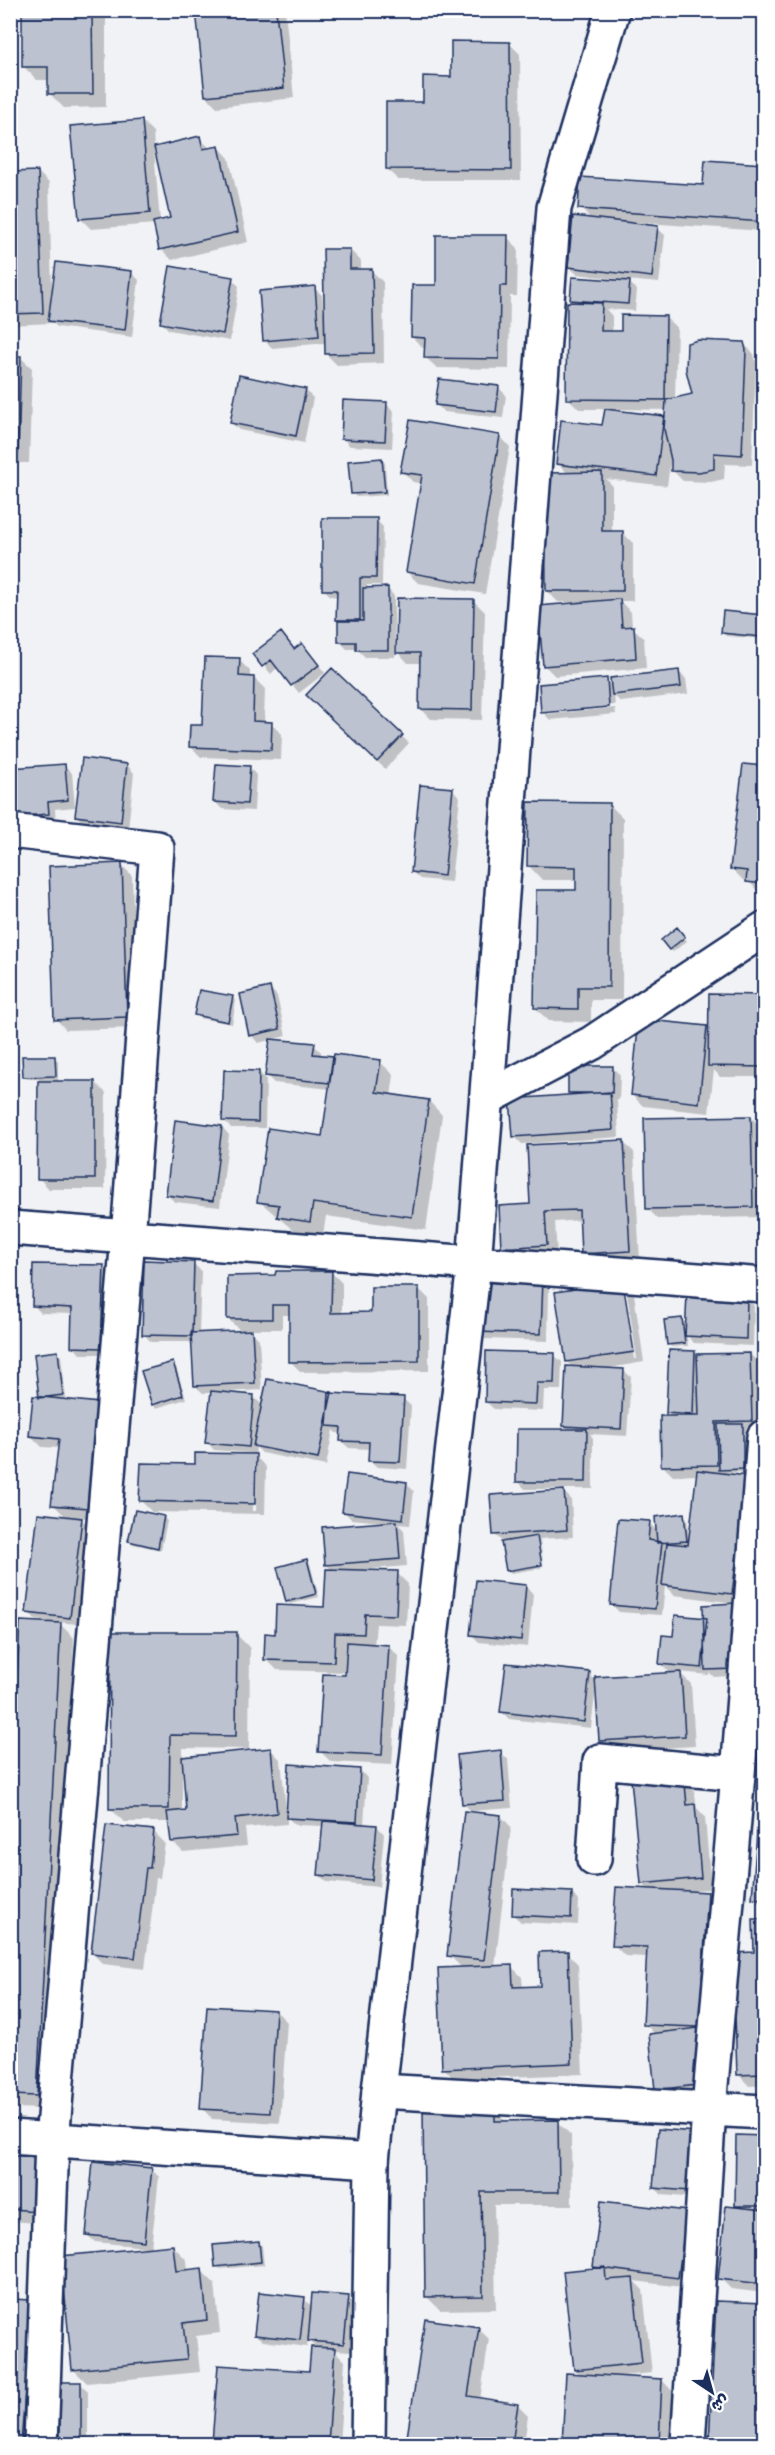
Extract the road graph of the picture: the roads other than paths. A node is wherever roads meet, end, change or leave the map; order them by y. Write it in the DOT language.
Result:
graph roads {
  1 [pos="614,10"];
  2 [pos="10,831"];
  3 [pos="765,929"];
  4 [pos="487,1098"];
  5 [pos="10,1228"];
  6 [pos="128,1237"];
  7 [pos="474,1264"];
  8 [pos="765,1285"];
  9 [pos="765,1437"];
  10 [pos="738,1774"];
  11 [pos="594,1859"];
  12 [pos="379,2091"];
  13 [pos="708,2108"];
  14 [pos="765,2112"];
  15 [pos="10,2137"];
  16 [pos="52,2141"];
  17 [pos="372,2162"];
  18 [pos="41,2445"];
  19 [pos="368,2445"];
  20 [pos="688,2445"];
  1 -- 4 [label="street"];
  2 -- 6 [label="street"];
  3 -- 4 [label="street"];
  4 -- 7 [label="street"];
  5 -- 6 [label="street"];
  6 -- 7 [label="street"];
  6 -- 16 [label="street"];
  7 -- 8 [label="street"];
  7 -- 12 [label="street"];
  9 -- 10 [label="street"];
  10 -- 11 [label="street"];
  10 -- 13 [label="street"];
  12 -- 13 [label="street"];
  12 -- 17 [label="street"];
  13 -- 14 [label="street"];
  13 -- 20 [label="street"];
  15 -- 16 [label="street"];
  16 -- 17 [label="street"];
  16 -- 18 [label="street"];
  17 -- 19 [label="street"];
}
